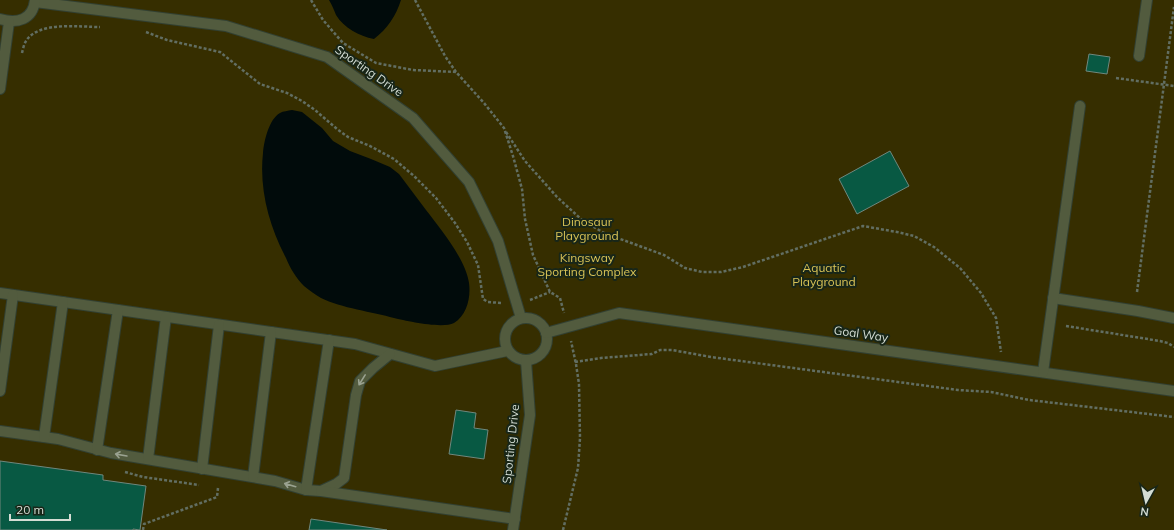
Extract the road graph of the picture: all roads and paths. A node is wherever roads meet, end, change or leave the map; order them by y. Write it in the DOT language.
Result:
graph roads {
  1 [pos="311,0"];
  2 [pos="415,0"];
  3 [pos="1147,0"];
  4 [pos="35,1"];
  5 [pos="1174,7"];
  6 [pos="4,21"];
  7 [pos="105,27"];
  8 [pos="144,32"];
  9 [pos="22,53"];
  10 [pos="1139,56"];
  11 [pos="456,72"];
  12 [pos="1116,78"];
  13 [pos="1164,85"];
  14 [pos="1174,86"];
  15 [pos="0,89"];
  16 [pos="1080,106"];
  17 [pos="504,128"];
  18 [pos="550,292"];
  19 [pos="1137,292"];
  20 [pos="0,293"];
  21 [pos="13,295"];
  22 [pos="1053,298"];
  23 [pos="63,302"];
  24 [pos="516,304"];
  25 [pos="118,310"];
  26 [pos="166,317"];
  27 [pos="520,318"];
  28 [pos="1174,318"];
  29 [pos="220,325"];
  30 [pos="1066,326"];
  31 [pos="568,328"];
  32 [pos="271,332"];
  33 [pos="546,333"];
  34 [pos="329,340"];
  35 [pos="1174,347"];
  36 [pos="507,351"];
  37 [pos="390,354"];
  38 [pos="1001,355"];
  39 [pos="526,361"];
  40 [pos="575,362"];
  41 [pos="1043,372"];
  42 [pos="0,391"];
  43 [pos="1174,391"];
  44 [pos="1174,417"];
  45 [pos="0,430"];
  46 [pos="44,437"];
  47 [pos="97,450"];
  48 [pos="148,459"];
  49 [pos="202,469"];
  50 [pos="253,477"];
  51 [pos="218,488"];
  52 [pos="306,490"];
  53 [pos="321,491"];
  54 [pos="515,519"];
  55 [pos="143,530"];
  56 [pos="514,530"];
  57 [pos="563,530"];
  1 -- 11 [label="path"];
  2 -- 11 [label="path"];
  3 -- 10 [label="lane"];
  4 -- 6 [label="lane"];
  4 -- 24 [label="lane, Sporting Drive"];
  5 -- 13 [label="path"];
  6 -- 15 [label="lane"];
  7 -- 9 [label="path"];
  8 -- 24 [label="path"];
  11 -- 17 [label="path"];
  12 -- 13 [label="path"];
  13 -- 14 [label="path"];
  13 -- 19 [label="path"];
  16 -- 22 [label="lane"];
  17 -- 18 [label="path"];
  17 -- 38 [label="path"];
  18 -- 24 [label="path"];
  18 -- 31 [label="path"];
  20 -- 21 [label="lane"];
  21 -- 23 [label="lane"];
  21 -- 42 [label="lane"];
  22 -- 28 [label="lane"];
  22 -- 41 [label="lane"];
  23 -- 25 [label="lane"];
  23 -- 46 [label="lane"];
  24 -- 27 [label="lane, Sporting Drive"];
  25 -- 26 [label="lane"];
  25 -- 47 [label="lane"];
  26 -- 29 [label="lane"];
  26 -- 48 [label="lane"];
  27 -- 33 [label="lane"];
  27 -- 36 [label="lane"];
  29 -- 32 [label="lane"];
  29 -- 49 [label="lane"];
  30 -- 35 [label="path"];
  31 -- 33 [label="lane, Goal Way"];
  31 -- 40 [label="path"];
  31 -- 41 [label="lane, Goal Way"];
  32 -- 34 [label="lane"];
  32 -- 50 [label="lane"];
  33 -- 39 [label="lane"];
  34 -- 37 [label="lane"];
  34 -- 52 [label="lane"];
  36 -- 37 [label="lane"];
  36 -- 39 [label="lane"];
  37 -- 53 [label="lane, one-way"];
  39 -- 54 [label="lane, Sporting Drive"];
  40 -- 44 [label="path"];
  40 -- 57 [label="path"];
  41 -- 43 [label="lane, Goal Way"];
  45 -- 46 [label="lane"];
  46 -- 47 [label="lane"];
  48 -- 47 [label="lane, one-way"];
  48 -- 49 [label="lane"];
  49 -- 50 [label="lane"];
  52 -- 50 [label="lane, one-way"];
  51 -- 55 [label="path"];
  52 -- 53 [label="lane"];
  53 -- 54 [label="lane"];
  54 -- 56 [label="lane, Sporting Drive"];
}
